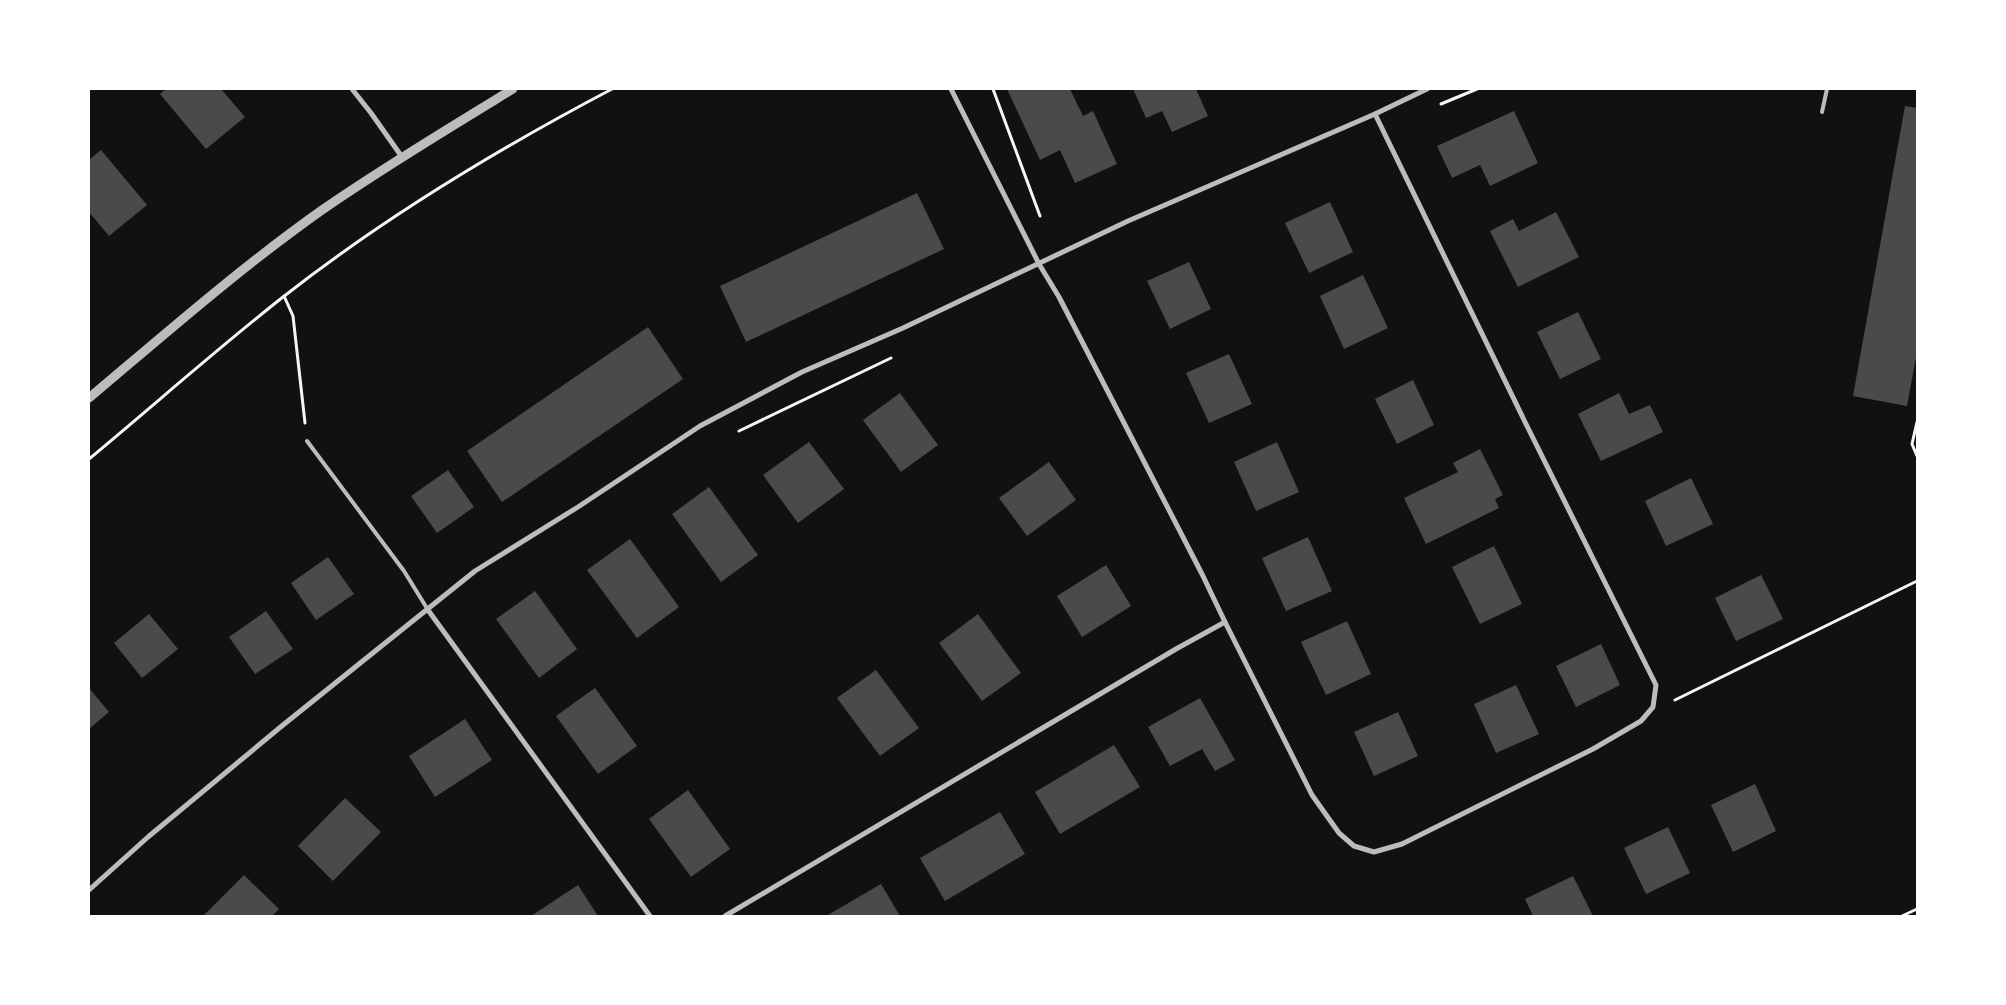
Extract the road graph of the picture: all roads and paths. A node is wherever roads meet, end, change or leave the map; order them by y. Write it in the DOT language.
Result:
graph roads {
  1 [pos="352,89"];
  2 [pos="514,89"];
  3 [pos="612,89"];
  4 [pos="951,89"];
  5 [pos="993,89"];
  6 [pos="1427,89"];
  7 [pos="1827,89"];
  8 [pos="1822,112"];
  9 [pos="1375,114"];
  10 [pos="402,157"];
  11 [pos="1060,254"];
  12 [pos="1039,264"];
  13 [pos="284,296"];
  14 [pos="893,357"];
  15 [pos="89,398"];
  16 [pos="1917,422"];
  17 [pos="735,433"];
  18 [pos="307,441"];
  19 [pos="1917,456"];
  20 [pos="89,459"];
  21 [pos="1917,581"];
  22 [pos="428,610"];
  23 [pos="1225,622"];
  24 [pos="1653,706"];
  25 [pos="89,890"];
  26 [pos="1917,909"];
  27 [pos="650,916"];
  28 [pos="725,916"];
  29 [pos="1902,916"];
  1 -- 10 [label="street"];
  2 -- 10 [label="street"];
  3 -- 13 [label="path"];
  4 -- 12 [label="street"];
  5 -- 11 [label="path"];
  6 -- 9 [label="street"];
  7 -- 8 [label="lane"];
  9 -- 11 [label="street"];
  9 -- 24 [label="street"];
  10 -- 15 [label="street"];
  11 -- 12 [label="street"];
  12 -- 22 [label="street"];
  12 -- 23 [label="street"];
  13 -- 18 [label="path"];
  13 -- 20 [label="path"];
  14 -- 17 [label="path"];
  16 -- 19 [label="path"];
  18 -- 22 [label="lane"];
  21 -- 24 [label="path"];
  22 -- 25 [label="street"];
  22 -- 27 [label="street"];
  23 -- 24 [label="street"];
  23 -- 28 [label="street"];
  26 -- 29 [label="path"];
}
